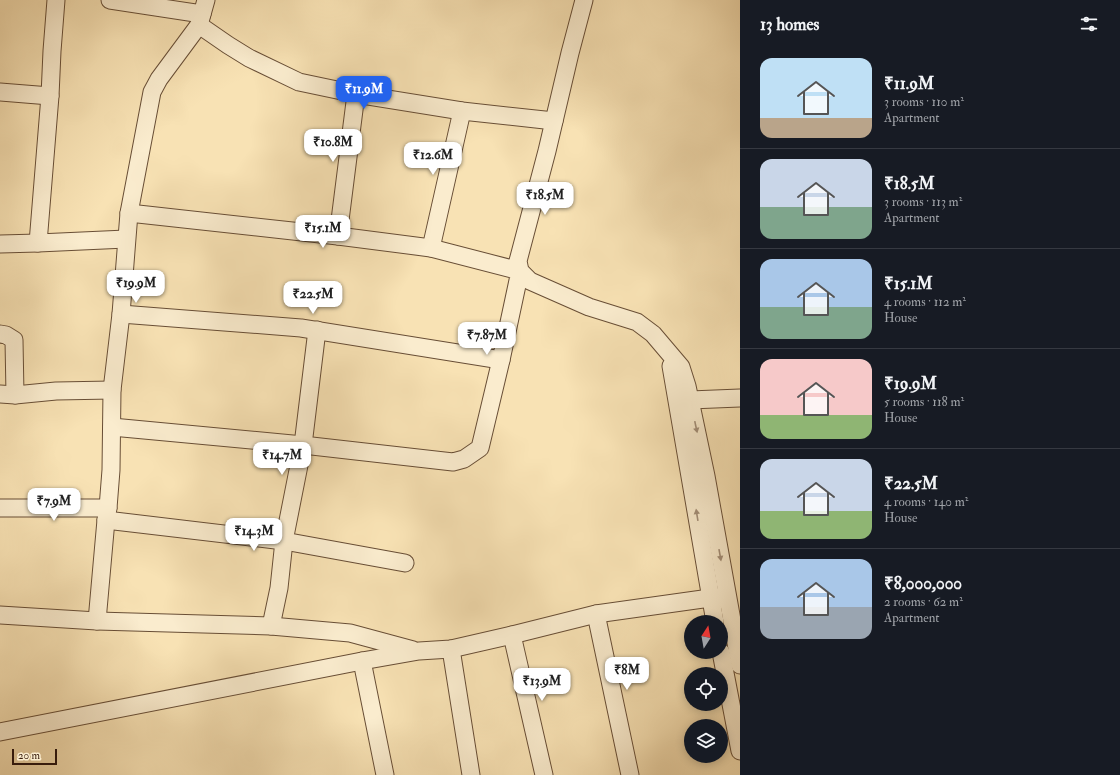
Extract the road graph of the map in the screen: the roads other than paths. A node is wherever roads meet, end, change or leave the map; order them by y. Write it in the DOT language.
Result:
graph roads {
  1 [pos="56,0"];
  2 [pos="110,0"];
  3 [pos="584,0"];
  4 [pos="202,13"];
  5 [pos="0,92"];
  6 [pos="356,94"];
  7 [pos="50,96"];
  8 [pos="462,111"];
  9 [pos="554,122"];
  10 [pos="129,213"];
  11 [pos="338,236"];
  12 [pos="126,239"];
  13 [pos="38,243"];
  14 [pos="0,244"];
  15 [pos="431,248"];
  16 [pos="520,271"];
  17 [pos="120,314"];
  18 [pos="317,330"];
  19 [pos="0,334"];
  20 [pos="669,352"];
  21 [pos="501,360"];
  22 [pos="112,390"];
  23 [pos="8,394"];
  24 [pos="740,398"];
  25 [pos="690,400"];
  26 [pos="112,427"];
  27 [pos="303,445"];
  28 [pos="0,508"];
  29 [pos="107,514"];
  30 [pos="284,541"];
  31 [pos="405,563"];
  32 [pos="710,598"];
  33 [pos="727,598"];
  34 [pos="596,614"];
  35 [pos="0,615"];
  36 [pos="714,615"];
  37 [pos="97,621"];
  38 [pos="271,626"];
  39 [pos="736,626"];
  40 [pos="512,635"];
  41 [pos="451,649"];
  42 [pos="419,651"];
  43 [pos="722,659"];
  44 [pos="362,661"];
  45 [pos="740,665"];
  46 [pos="0,732"];
  47 [pos="740,751"];
  48 [pos="385,775"];
  49 [pos="471,775"];
  50 [pos="544,775"];
  51 [pos="630,775"];
  1 -- 7 [label="street"];
  2 -- 4 [label="street"];
  3 -- 9 [label="street"];
  4 -- 6 [label="street"];
  4 -- 10 [label="street"];
  5 -- 7 [label="street"];
  6 -- 8 [label="street"];
  6 -- 11 [label="street"];
  7 -- 13 [label="street"];
  8 -- 9 [label="street"];
  8 -- 15 [label="street"];
  9 -- 16 [label="street"];
  10 -- 11 [label="street"];
  10 -- 12 [label="street"];
  11 -- 15 [label="street"];
  12 -- 13 [label="street"];
  12 -- 17 [label="street"];
  13 -- 14 [label="street"];
  15 -- 16 [label="street"];
  16 -- 20 [label="street"];
  16 -- 21 [label="street"];
  17 -- 18 [label="street"];
  17 -- 22 [label="street"];
  18 -- 21 [label="street"];
  18 -- 27 [label="street"];
  19 -- 23 [label="street"];
  20 -- 25 [label="street"];
  32 -- 20 [label="street, one-way"];
  21 -- 27 [label="street"];
  22 -- 23 [label="street"];
  22 -- 26 [label="street"];
  24 -- 25 [label="street"];
  25 -- 33 [label="street, one-way"];
  26 -- 27 [label="street"];
  26 -- 29 [label="street"];
  27 -- 30 [label="street"];
  28 -- 29 [label="street"];
  29 -- 30 [label="street"];
  29 -- 37 [label="street"];
  30 -- 31 [label="street"];
  30 -- 38 [label="street"];
  32 -- 33 [label="street"];
  32 -- 34 [label="street"];
  32 -- 36 [label="street"];
  33 -- 39 [label="street"];
  34 -- 40 [label="street"];
  34 -- 51 [label="street"];
  35 -- 37 [label="street"];
  37 -- 38 [label="street"];
  38 -- 42 [label="street"];
  39 -- 45 [label="street"];
  40 -- 41 [label="street"];
  40 -- 50 [label="street"];
  41 -- 42 [label="street"];
  41 -- 49 [label="street"];
  42 -- 44 [label="street"];
  43 -- 47 [label="street"];
  44 -- 46 [label="street"];
  44 -- 48 [label="street"];
}
